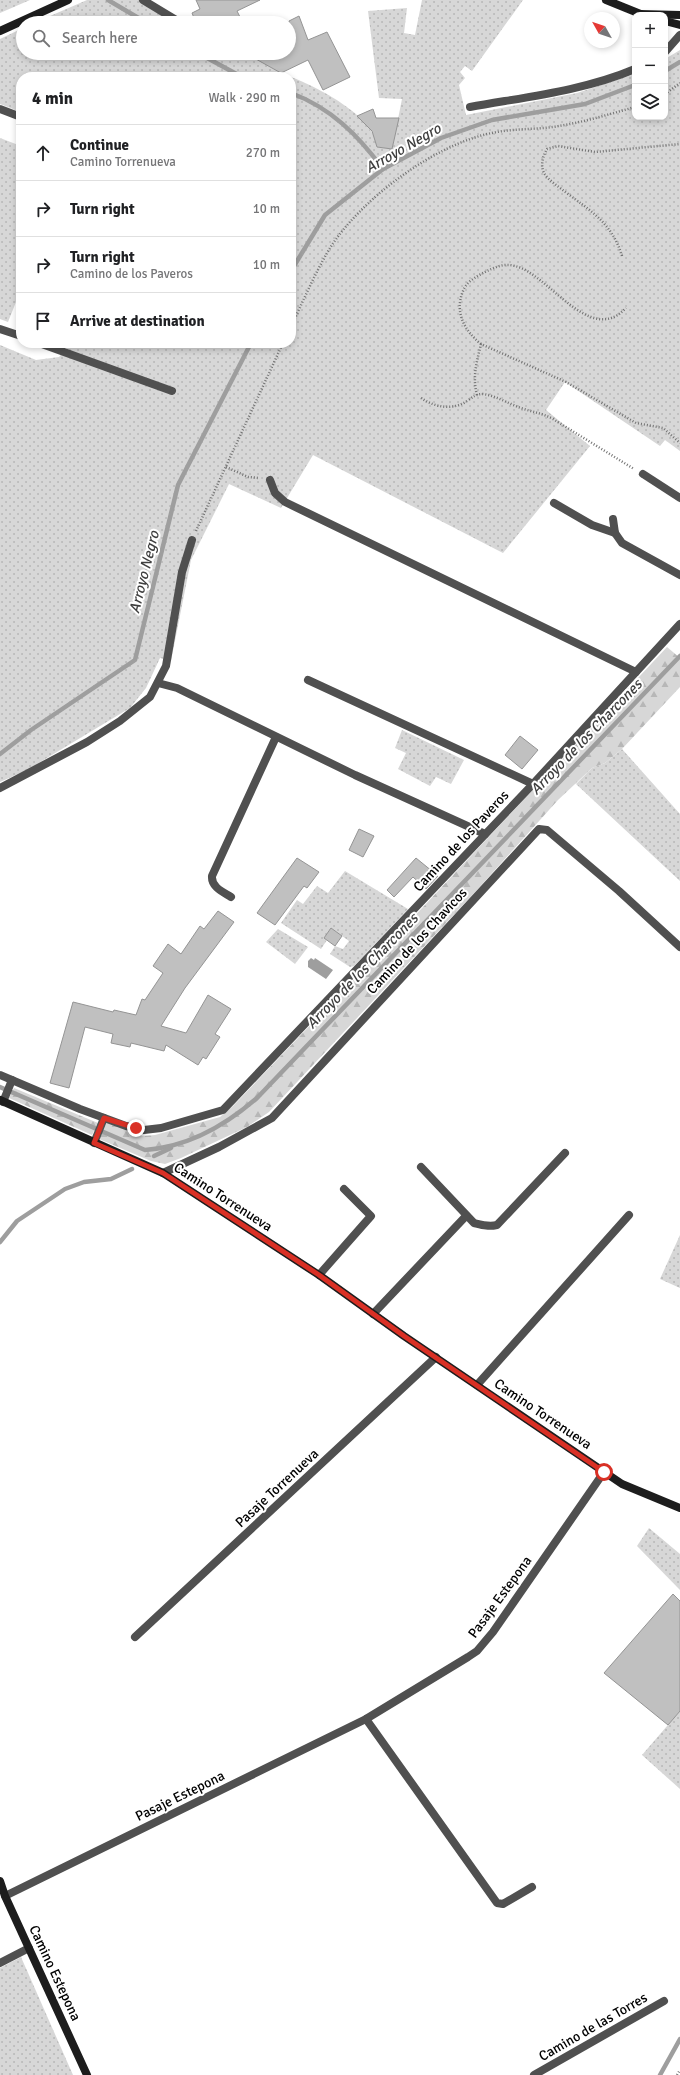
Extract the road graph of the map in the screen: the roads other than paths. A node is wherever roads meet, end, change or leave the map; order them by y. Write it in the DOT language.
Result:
graph roads {
  1 [pos="68,0"];
  2 [pos="143,0"];
  3 [pos="606,0"];
  4 [pos="634,12"];
  5 [pos="668,15"];
  6 [pos="680,15"];
  7 [pos="33,16"];
  8 [pos="169,16"];
  9 [pos="668,22"];
  10 [pos="16,24"];
  11 [pos="680,25"];
  12 [pos="0,31"];
  13 [pos="680,35"];
  14 [pos="668,49"];
  15 [pos="632,70"];
  16 [pos="470,107"];
  17 [pos="0,109"];
  18 [pos="16,115"];
  19 [pos="0,329"];
  20 [pos="16,334"];
  21 [pos="53,348"];
  22 [pos="172,391"];
  23 [pos="643,474"];
  24 [pos="270,480"];
  25 [pos="680,498"];
  26 [pos="554,503"];
  27 [pos="613,519"];
  28 [pos="615,533"];
  29 [pos="192,540"];
  30 [pos="680,575"];
  31 [pos="680,624"];
  32 [pos="636,672"];
  33 [pos="308,680"];
  34 [pos="158,683"];
  35 [pos="276,737"];
  36 [pos="533,784"];
  37 [pos="0,788"];
  38 [pos="485,834"];
  39 [pos="231,897"];
  40 [pos="680,947"];
  41 [pos="0,1075"];
  42 [pos="11,1083"];
  43 [pos="3,1099"];
  44 [pos="103,1121"];
  45 [pos="96,1140"];
  46 [pos="565,1153"];
  47 [pos="421,1167"];
  48 [pos="163,1173"];
  49 [pos="344,1189"];
  50 [pos="628,1215"];
  51 [pos="466,1216"];
  52 [pos="319,1275"];
  53 [pos="373,1314"];
  54 [pos="436,1358"];
  55 [pos="477,1385"];
  56 [pos="604,1472"];
  57 [pos="680,1508"];
  58 [pos="135,1637"];
  59 [pos="366,1719"];
  60 [pos="0,1880"];
  61 [pos="532,1887"];
  62 [pos="5,1896"];
  63 [pos="29,1948"];
  64 [pos="0,1963"];
  65 [pos="664,2001"];
  66 [pos="87,2075"];
  67 [pos="534,2075"];
  1 -- 7 [label="street"];
  2 -- 8 [label="street"];
  3 -- 4 [label="street"];
  5 -- 6 [label="street"];
  9 -- 11 [label="street"];
  10 -- 12 [label="street"];
  13 -- 14 [label="street"];
  15 -- 16 [label="street"];
  17 -- 18 [label="street"];
  19 -- 20 [label="street"];
  21 -- 22 [label="street"];
  23 -- 25 [label="street"];
  24 -- 32 [label="street"];
  26 -- 28 [label="street"];
  27 -- 28 [label="street"];
  28 -- 30 [label="street"];
  29 -- 34 [label="street"];
  31 -- 32 [label="street, Camino de los Paveros"];
  32 -- 36 [label="street, Camino de los Paveros"];
  33 -- 36 [label="street"];
  34 -- 35 [label="street"];
  34 -- 37 [label="street"];
  35 -- 38 [label="street"];
  35 -- 39 [label="street"];
  36 -- 38 [label="street, Camino de los Paveros"];
  38 -- 44 [label="street, Camino de los Paveros"];
  40 -- 48 [label="street, Camino de los Chavicos"];
  41 -- 42 [label="street, Camino de los Paveros"];
  42 -- 43 [label="street"];
  42 -- 44 [label="street, Camino de los Paveros"];
  43 -- 45 [label="street, Camino Torrenueva"];
  44 -- 45 [label="street"];
  45 -- 48 [label="street, Camino Torrenueva"];
  46 -- 51 [label="street"];
  47 -- 51 [label="street"];
  48 -- 52 [label="street, Camino Torrenueva"];
  49 -- 52 [label="street"];
  50 -- 55 [label="street, Camino Torrenueva"];
  51 -- 53 [label="street"];
  52 -- 53 [label="street, Camino Torrenueva"];
  53 -- 54 [label="street, Camino Torrenueva"];
  54 -- 55 [label="street, Camino Torrenueva"];
  54 -- 58 [label="street, Pasaje Torrenueva"];
  55 -- 56 [label="street, Camino Torrenueva"];
  56 -- 57 [label="street, Camino Torrenueva"];
  56 -- 59 [label="street, Pasaje Estepona"];
  59 -- 61 [label="street"];
  59 -- 62 [label="street, Pasaje Estepona"];
  60 -- 62 [label="street, Camino Estepona"];
  62 -- 63 [label="street, Camino Estepona"];
  63 -- 64 [label="street"];
  63 -- 66 [label="street, Camino Estepona"];
  65 -- 67 [label="street, Camino de las Torres"];
}
